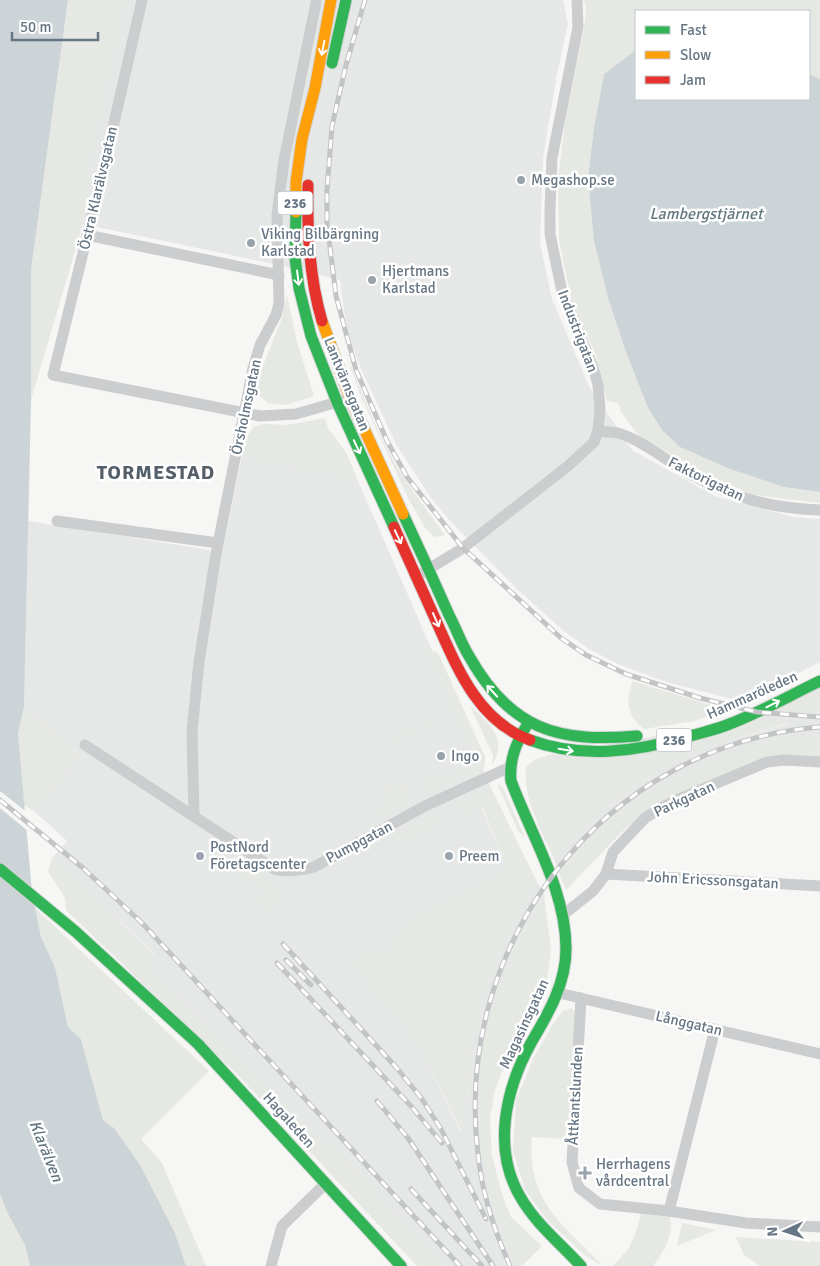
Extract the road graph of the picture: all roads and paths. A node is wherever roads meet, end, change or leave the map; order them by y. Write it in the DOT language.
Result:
graph roads {
  1 [pos="142,0"];
  2 [pos="331,0"];
  3 [pos="577,0"];
  4 [pos="316,3"];
  5 [pos="346,3"];
  6 [pos="313,140"];
  7 [pos="309,174"];
  8 [pos="87,235"];
  9 [pos="279,275"];
  10 [pos="350,398"];
  11 [pos="337,402"];
  12 [pos="244,414"];
  13 [pos="598,431"];
  14 [pos="820,510"];
  15 [pos="57,521"];
  16 [pos="218,543"];
  17 [pos="428,569"];
  18 [pos="416,576"];
  19 [pos="820,670"];
  20 [pos="820,681"];
  21 [pos="528,723"];
  22 [pos="520,737"];
  23 [pos="85,745"];
  24 [pos="820,762"];
  25 [pos="510,767"];
  26 [pos="194,816"];
  27 [pos="0,869"];
  28 [pos="606,874"];
  29 [pos="820,886"];
  30 [pos="563,915"];
  31 [pos="558,993"];
  32 [pos="581,998"];
  33 [pos="715,1029"];
  34 [pos="820,1054"];
  35 [pos="323,1185"];
  36 [pos="669,1211"];
  37 [pos="820,1227"];
  38 [pos="271,1266"];
  39 [pos="392,1266"];
  40 [pos="401,1266"];
  41 [pos="581,1266"];
  1 -- 8 [label="street, Östra Klarälvsgatan"];
  2 -- 11 [label="main road, Lantvärnsgatan / 236, one-way"];
  3 -- 13 [label="street, Industrigatan"];
  4 -- 9 [label="street, Örsholmsgatan"];
  5 -- 6 [label="main road"];
  7 -- 10 [label="main road, Lantvärnsgatan / 236"];
  8 -- 9 [label="street"];
  8 -- 12 [label="street, Östra Klarälvsgatan"];
  9 -- 12 [label="street, Örsholmsgatan"];
  10 -- 11 [label="street"];
  10 -- 17 [label="main road, Lantvärnsgatan / 236"];
  11 -- 12 [label="street"];
  11 -- 18 [label="main road, Lantvärnsgatan / 236, one-way"];
  12 -- 16 [label="street, Örsholmsgatan"];
  13 -- 14 [label="street, Faktorigatan"];
  13 -- 17 [label="street"];
  15 -- 16 [label="street"];
  16 -- 26 [label="street, Örsholmsgatan"];
  17 -- 18 [label="street"];
  21 -- 17 [label="main road, Lantvärnsgatan / 236, one-way"];
  18 -- 22 [label="main road, Lantvärnsgatan / 236, one-way"];
  19 -- 21 [label="main road, Hammaröleden / 236"];
  22 -- 20 [label="main road, Hammaröleden / 236, one-way"];
  21 -- 22 [label="main road, Magasinsgatan"];
  22 -- 25 [label="main road, Magasinsgatan"];
  23 -- 26 [label="street, Pumpgatan"];
  24 -- 28 [label="street, Parkgatan"];
  25 -- 26 [label="street, Pumpgatan"];
  25 -- 30 [label="main road, Magasinsgatan"];
  27 -- 35 [label="main road, Hagaleden"];
  28 -- 29 [label="street, John Ericssonsgatan"];
  28 -- 30 [label="street, Parkgatan"];
  30 -- 31 [label="main road, Magasinsgatan"];
  31 -- 32 [label="street, Långgatan"];
  31 -- 41 [label="main road, Magasinsgatan"];
  32 -- 33 [label="street, Långgatan"];
  32 -- 36 [label="street, Åttkantslunden"];
  33 -- 34 [label="street, Långgatan"];
  33 -- 36 [label="street"];
  35 -- 38 [label="street"];
  35 -- 39 [label="main road, Hagaleden"];
  35 -- 40 [label="main road, Hagaleden"];
  36 -- 37 [label="street, Åttkantslunden"];
}
